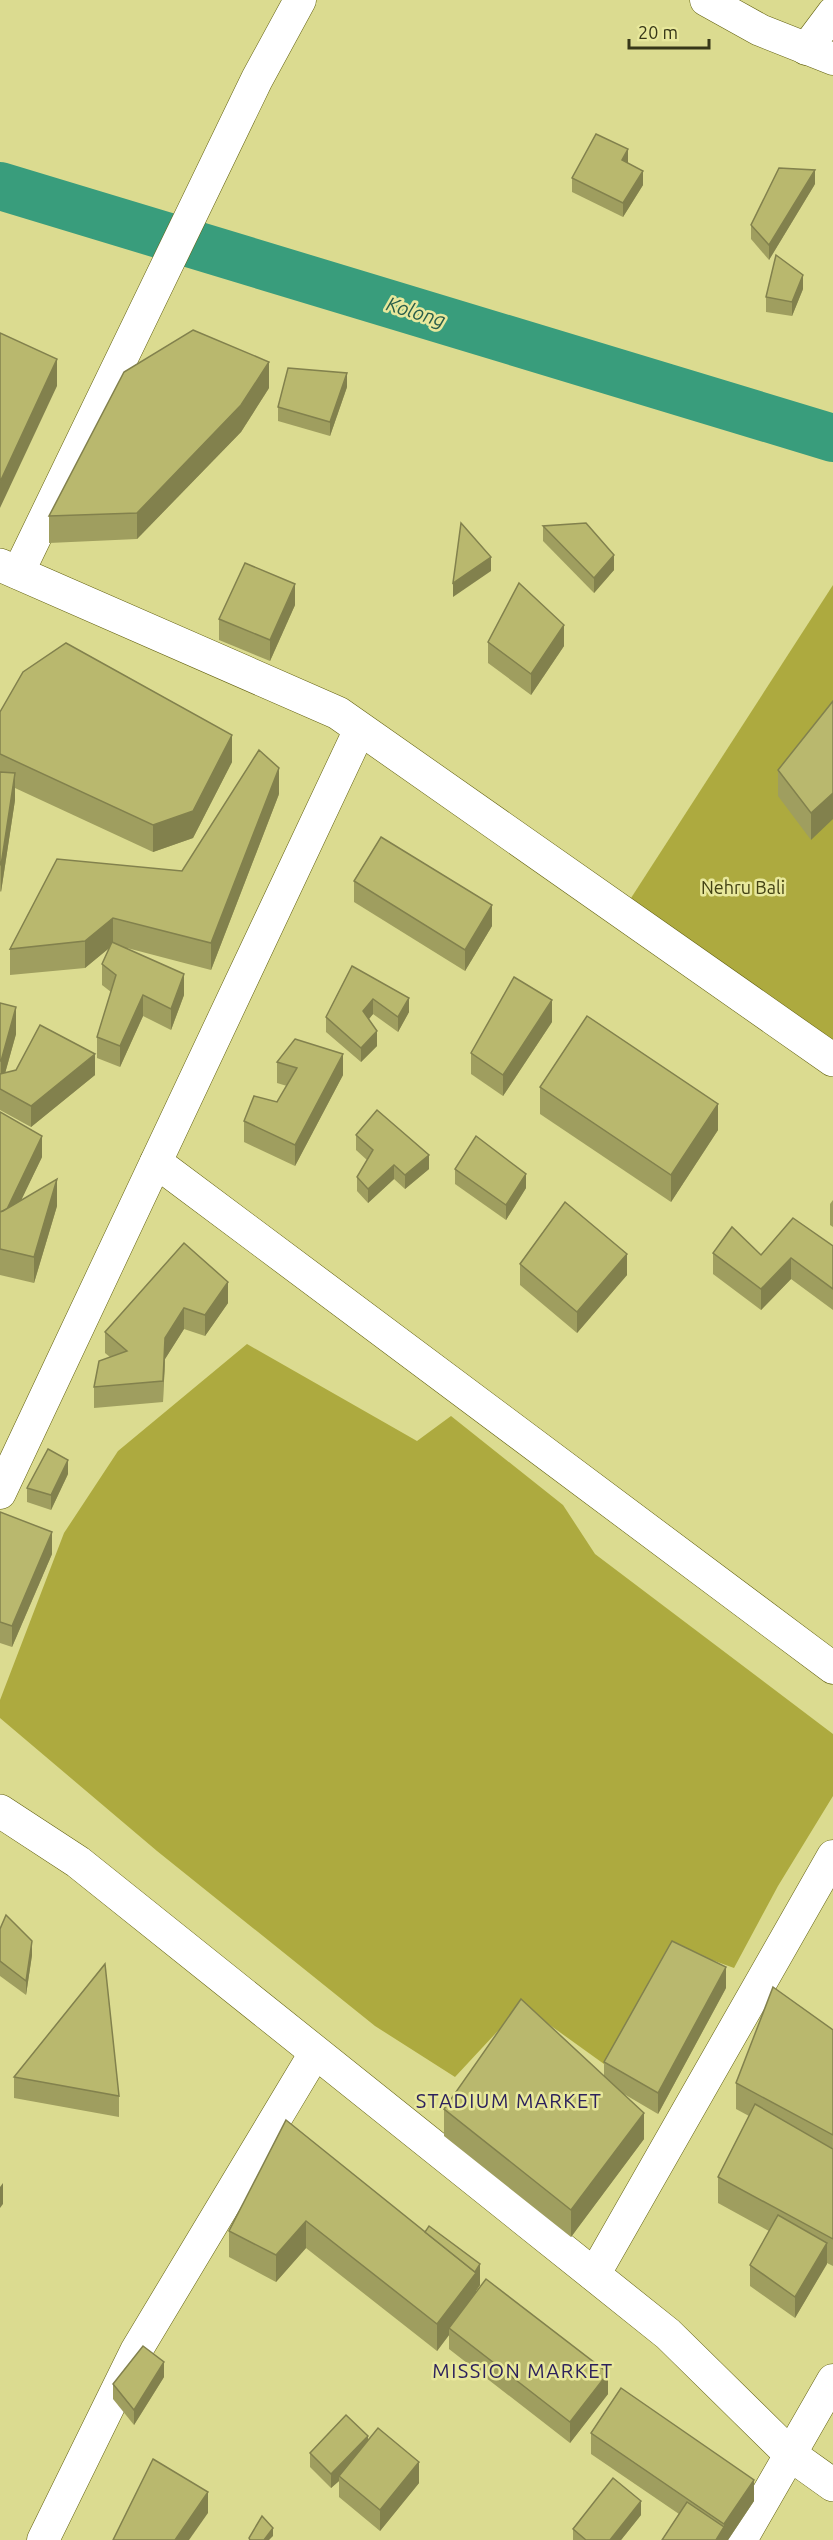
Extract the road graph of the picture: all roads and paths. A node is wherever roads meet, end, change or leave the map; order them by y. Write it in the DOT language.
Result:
graph roads {
  1 [pos="300,0"];
  2 [pos="706,0"];
  3 [pos="833,13"];
  4 [pos="820,54"];
  5 [pos="9,569"];
  6 [pos="360,729"];
  7 [pos="833,1060"];
  8 [pos="156,1162"];
  9 [pos="0,1493"];
  10 [pos="833,1668"];
  11 [pos="0,1811"];
  12 [pos="833,1856"];
  13 [pos="315,2053"];
  14 [pos="594,2275"];
  15 [pos="833,2380"];
  16 [pos="790,2455"];
  17 [pos="833,2485"];
  18 [pos="43,2540"];
  19 [pos="741,2540"];
  1 -- 5 [label="street"];
  2 -- 4 [label="street"];
  3 -- 4 [label="street"];
  5 -- 6 [label="main road"];
  6 -- 7 [label="main road"];
  6 -- 8 [label="street"];
  8 -- 9 [label="street"];
  8 -- 10 [label="street"];
  11 -- 13 [label="main road"];
  12 -- 14 [label="street"];
  13 -- 14 [label="main road"];
  13 -- 18 [label="street"];
  14 -- 16 [label="main road"];
  15 -- 16 [label="street"];
  16 -- 17 [label="main road"];
  16 -- 19 [label="street"];
}
